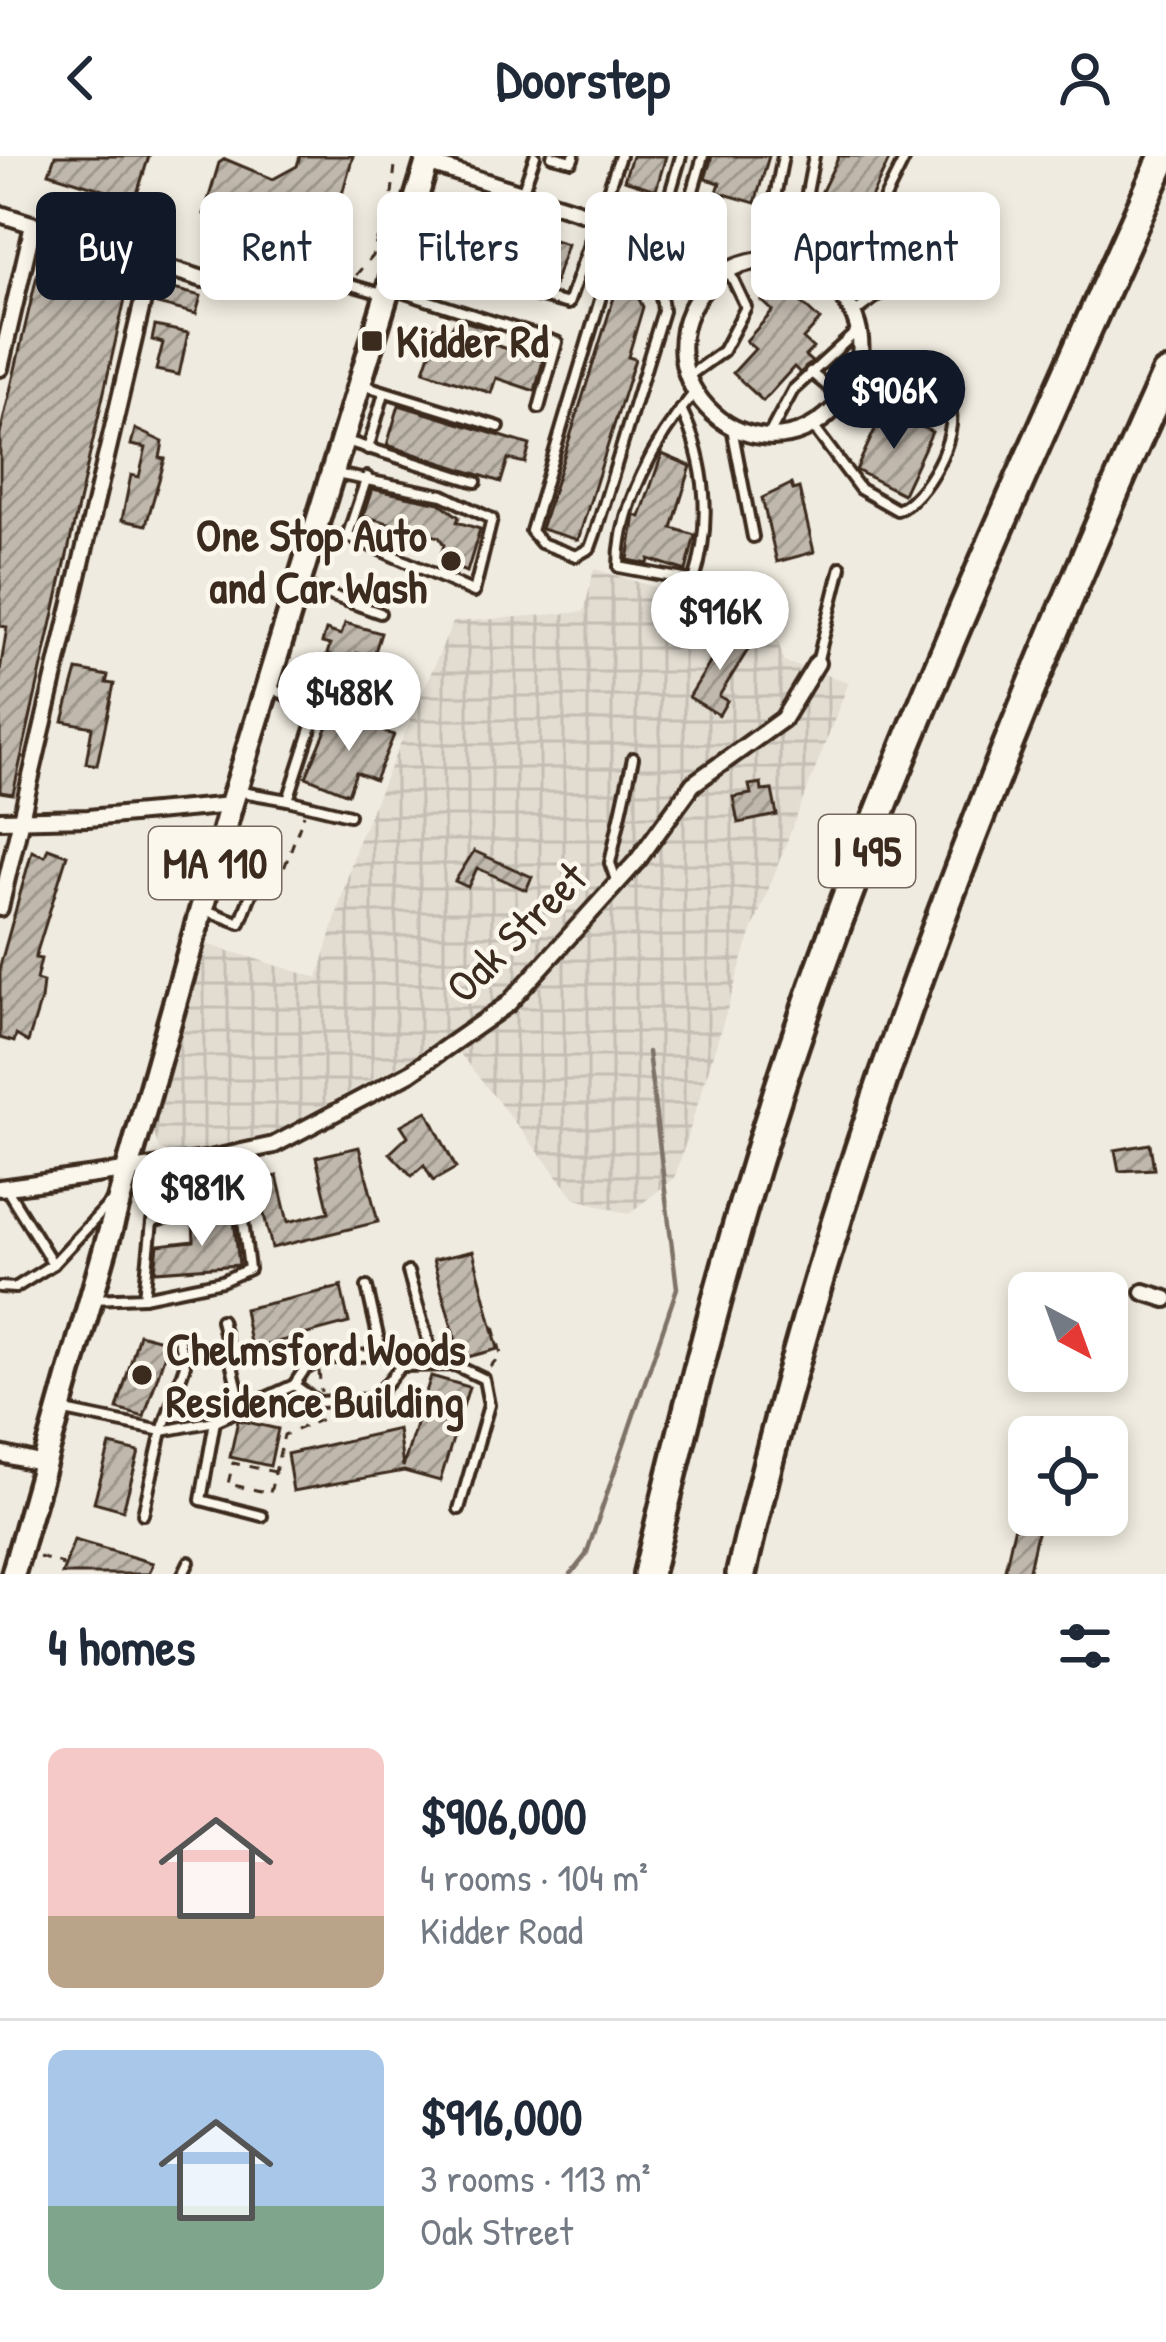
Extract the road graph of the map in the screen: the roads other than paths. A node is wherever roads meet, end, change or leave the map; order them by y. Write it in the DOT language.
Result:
graph roads {
  1 [pos="535,156"];
  2 [pos="552,156"];
  3 [pos="574,156"];
  4 [pos="620,156"];
  5 [pos="681,156"];
  6 [pos="703,156"];
  7 [pos="783,156"];
  8 [pos="814,156"];
  9 [pos="906,156"];
  10 [pos="1164,156"];
  11 [pos="428,159"];
  12 [pos="418,192"];
  13 [pos="519,192"];
  14 [pos="522,192"];
  15 [pos="606,192"];
  16 [pos="671,192"];
  17 [pos="693,192"];
  18 [pos="776,192"];
  19 [pos="807,192"];
  20 [pos="888,192"];
  21 [pos="0,214"];
  22 [pos="33,225"];
  23 [pos="36,226"];
  24 [pos="585,251"];
  25 [pos="616,254"];
  26 [pos="727,280"];
  27 [pos="143,300"];
  28 [pos="384,300"];
  29 [pos="417,300"];
  30 [pos="553,300"];
  31 [pos="701,300"];
  32 [pos="845,300"];
  33 [pos="872,300"];
  34 [pos="853,314"];
  35 [pos="858,331"];
  36 [pos="0,368"];
  37 [pos="810,373"];
  38 [pos="1166,375"];
  39 [pos="687,377"];
  40 [pos="358,384"];
  41 [pos="847,392"];
  42 [pos="384,393"];
  43 [pos="694,393"];
  44 [pos="539,408"];
  45 [pos="681,409"];
  46 [pos="812,425"];
  47 [pos="499,427"];
  48 [pos="731,427"];
  49 [pos="769,436"];
  50 [pos="342,440"];
  51 [pos="368,450"];
  52 [pos="332,473"];
  53 [pos="367,477"];
  54 [pos="476,482"];
  55 [pos="314,531"];
  56 [pos="346,537"];
  57 [pos="753,537"];
  58 [pos="841,567"];
  59 [pos="298,584"];
  60 [pos="380,614"];
  61 [pos="817,664"];
  62 [pos="267,687"];
  63 [pos="633,758"];
  64 [pos="233,798"];
  65 [pos="288,800"];
  66 [pos="349,815"];
  67 [pos="0,820"];
  68 [pos="21,820"];
  69 [pos="215,860"];
  70 [pos="263,862"];
  71 [pos="256,881"];
  72 [pos="617,881"];
  73 [pos="0,908"];
  74 [pos="202,909"];
  75 [pos="235,1154"];
  76 [pos="123,1182"];
  77 [pos="2,1187"];
  78 [pos="240,1196"];
  79 [pos="53,1264"];
  80 [pos="408,1272"];
  81 [pos="0,1287"];
  82 [pos="367,1287"];
  83 [pos="1144,1292"];
  84 [pos="144,1297"];
  85 [pos="90,1299"];
  86 [pos="1166,1299"];
  87 [pos="221,1320"];
  88 [pos="177,1334"];
  89 [pos="382,1354"];
  90 [pos="401,1366"];
  91 [pos="435,1366"];
  92 [pos="294,1385"];
  93 [pos="242,1407"];
  94 [pos="59,1410"];
  95 [pos="214,1421"];
  96 [pos="162,1431"];
  97 [pos="0,1454"];
  98 [pos="44,1464"];
  99 [pos="459,1509"];
  100 [pos="142,1514"];
  101 [pos="262,1516"];
  102 [pos="189,1562"];
  103 [pos="13,1574"];
  104 [pos="183,1574"];
  105 [pos="648,1574"];
  106 [pos="741,1574"];
  1 -- 14 [label="lane"];
  2 -- 3 [label="lane"];
  4 -- 15 [label="lane"];
  5 -- 16 [label="lane"];
  6 -- 17 [label="lane"];
  7 -- 18 [label="lane"];
  8 -- 19 [label="lane"];
  9 -- 20 [label="lane"];
  10 -- 105 [label="highway, I 495"];
  11 -- 12 [label="main road, MA 110"];
  11 -- 13 [label="street"];
  21 -- 22 [label="street"];
  22 -- 23 [label="street"];
  22 -- 36 [label="street"];
  24 -- 30 [label="lane"];
  25 -- 25 [label="lane"];
  26 -- 39 [label="lane"];
  27 -- 68 [label="street"];
  28 -- 40 [label="main road, MA 110"];
  29 -- 44 [label="lane"];
  31 -- 39 [label="street"];
  32 -- 34 [label="street"];
  33 -- 34 [label="lane"];
  34 -- 35 [label="street"];
  35 -- 37 [label="lane"];
  35 -- 41 [label="street"];
  37 -- 41 [label="lane"];
  37 -- 49 [label="lane"];
  38 -- 106 [label="highway, I 495"];
  39 -- 43 [label="street"];
  40 -- 42 [label="lane"];
  40 -- 50 [label="main road, MA 110"];
  41 -- 46 [label="street"];
  41 -- 46 [label="lane"];
  42 -- 47 [label="lane"];
  42 -- 51 [label="lane"];
  43 -- 45 [label="lane"];
  43 -- 48 [label="street"];
  45 -- 45 [label="lane"];
  46 -- 49 [label="street"];
  48 -- 49 [label="street"];
  48 -- 57 [label="lane"];
  50 -- 51 [label="lane"];
  50 -- 52 [label="main road, MA 110"];
  51 -- 54 [label="lane"];
  52 -- 53 [label="lane"];
  52 -- 55 [label="main road, MA 110"];
  53 -- 56 [label="lane"];
  53 -- 56 [label="lane"];
  55 -- 56 [label="lane"];
  55 -- 59 [label="main road, MA 110"];
  58 -- 61 [label="lane"];
  59 -- 60 [label="lane"];
  59 -- 62 [label="main road, MA 110"];
  61 -- 72 [label="street, Oak Street"];
  62 -- 64 [label="main road, MA 110"];
  62 -- 65 [label="lane"];
  63 -- 72 [label="lane"];
  64 -- 65 [label="lane"];
  64 -- 68 [label="street"];
  64 -- 69 [label="main road, MA 110"];
  65 -- 66 [label="lane"];
  67 -- 68 [label="street"];
  68 -- 73 [label="street"];
  69 -- 71 [label="lane"];
  69 -- 74 [label="main road, MA 110"];
  70 -- 71 [label="lane"];
  71 -- 74 [label="lane"];
  72 -- 75 [label="street, Oak Street"];
  74 -- 76 [label="main road, MA 110"];
  75 -- 76 [label="street, Oak Street"];
  75 -- 78 [label="lane"];
  76 -- 77 [label="street, Oak Street"];
  76 -- 79 [label="lane"];
  76 -- 85 [label="main road, MA 110"];
  77 -- 79 [label="lane"];
  78 -- 84 [label="lane"];
  78 -- 84 [label="lane"];
  79 -- 81 [label="lane"];
  80 -- 91 [label="lane"];
  82 -- 89 [label="lane"];
  83 -- 86 [label="street"];
  84 -- 85 [label="lane"];
  85 -- 94 [label="main road, MA 110"];
  87 -- 93 [label="lane"];
  88 -- 96 [label="lane"];
  89 -- 90 [label="lane"];
  89 -- 92 [label="lane"];
  90 -- 91 [label="lane"];
  90 -- 92 [label="lane"];
  91 -- 99 [label="lane"];
  92 -- 93 [label="lane"];
  93 -- 95 [label="lane"];
  94 -- 96 [label="lane"];
  94 -- 98 [label="main road, MA 110"];
  95 -- 96 [label="lane"];
  95 -- 101 [label="lane"];
  96 -- 100 [label="lane"];
  97 -- 98 [label="street"];
  98 -- 103 [label="main road, MA 110"];
  102 -- 104 [label="lane"];
}
